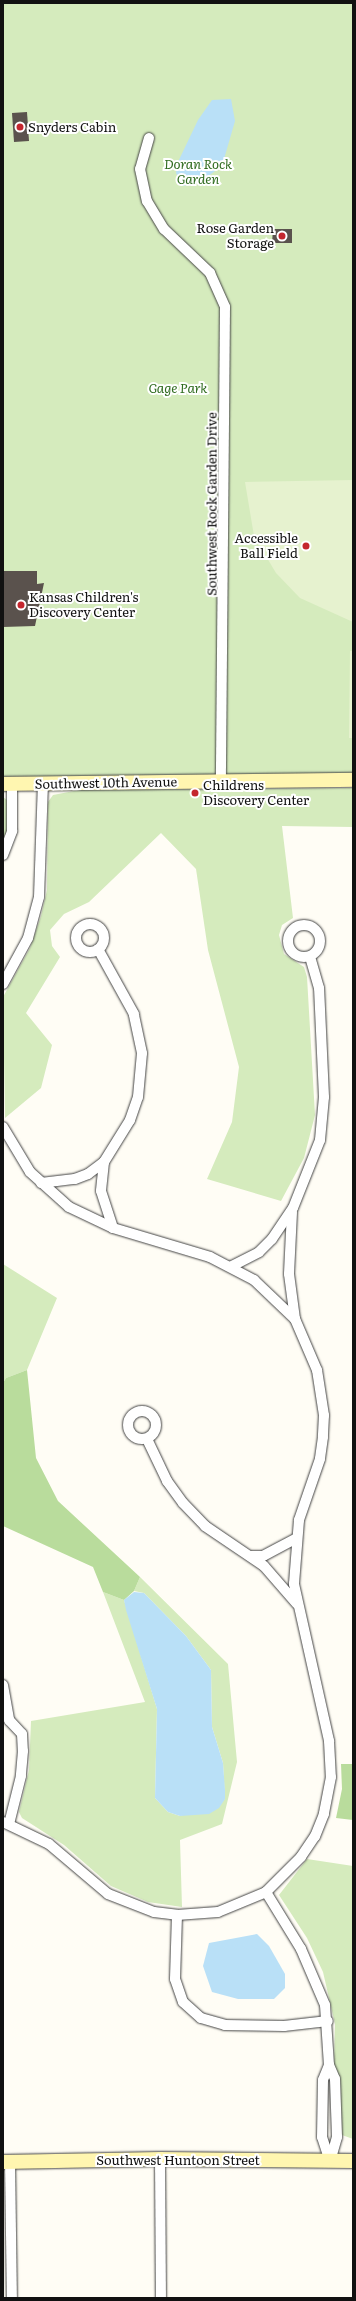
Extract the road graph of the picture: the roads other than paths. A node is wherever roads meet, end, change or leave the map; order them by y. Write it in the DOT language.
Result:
graph roads {
  1 [pos="148,138"];
  2 [pos="353,780"];
  3 [pos="222,782"];
  4 [pos="43,783"];
  5 [pos="7,784"];
  6 [pos="3,854"];
  7 [pos="98,950"];
  8 [pos="310,956"];
  9 [pos="3,984"];
  10 [pos="3,1127"];
  11 [pos="3,1143"];
  12 [pos="14,1149"];
  13 [pos="104,1162"];
  14 [pos="41,1183"];
  15 [pos="293,1208"];
  16 [pos="113,1228"];
  17 [pos="232,1266"];
  18 [pos="295,1319"];
  19 [pos="147,1438"];
  20 [pos="295,1539"];
  21 [pos="250,1556"];
  22 [pos="297,1605"];
  23 [pos="3,1685"];
  24 [pos="6,1723"];
  25 [pos="6,1823"];
  26 [pos="266,1892"];
  27 [pos="177,1915"];
  28 [pos="328,2021"];
  29 [pos="329,2065"];
  30 [pos="160,2159"];
  31 [pos="330,2161"];
  32 [pos="353,2161"];
  33 [pos="6,2162"];
  34 [pos="12,2298"];
  35 [pos="161,2298"];
  1 -- 3 [label="street, Southwest Rock Garden Drive"];
  2 -- 3 [label="main road, Southwest 10th Avenue"];
  3 -- 4 [label="main road, Southwest 10th Avenue"];
  4 -- 5 [label="main road, Southwest 10th Avenue"];
  4 -- 9 [label="street"];
  5 -- 6 [label="street"];
  7 -- 13 [label="street"];
  8 -- 15 [label="street"];
  10 -- 12 [label="street"];
  11 -- 12 [label="street"];
  12 -- 14 [label="street"];
  13 -- 14 [label="street"];
  13 -- 16 [label="street"];
  14 -- 16 [label="street"];
  15 -- 17 [label="street"];
  15 -- 18 [label="street"];
  16 -- 17 [label="street"];
  17 -- 18 [label="street"];
  18 -- 20 [label="street"];
  19 -- 21 [label="street"];
  20 -- 21 [label="street"];
  20 -- 22 [label="street"];
  21 -- 22 [label="street"];
  22 -- 26 [label="street"];
  23 -- 24 [label="street"];
  24 -- 25 [label="street"];
  25 -- 27 [label="street"];
  26 -- 27 [label="street"];
  26 -- 28 [label="street"];
  27 -- 28 [label="street"];
  28 -- 29 [label="street"];
  29 -- 31 [label="street"];
  29 -- 31 [label="street"];
  30 -- 31 [label="main road, Southwest Huntoon Street"];
  30 -- 33 [label="main road, Southwest Huntoon Street"];
  30 -- 35 [label="street"];
  31 -- 32 [label="main road, Southwest Huntoon Street"];
  33 -- 34 [label="street"];
}
